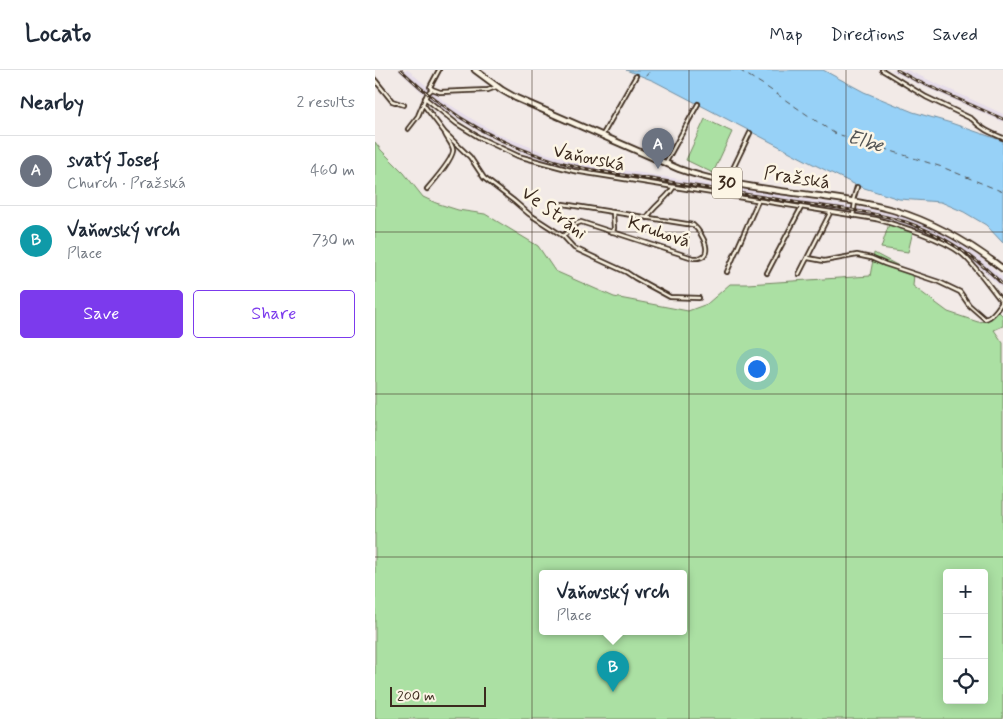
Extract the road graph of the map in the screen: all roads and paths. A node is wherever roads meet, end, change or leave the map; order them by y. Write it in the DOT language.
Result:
graph roads {
  1 [pos="439,70"];
  2 [pos="475,70"];
  3 [pos="881,70"];
  4 [pos="636,76"];
  5 [pos="375,80"];
  6 [pos="497,86"];
  7 [pos="432,89"];
  8 [pos="425,98"];
  9 [pos="423,104"];
  10 [pos="698,104"];
  11 [pos="404,105"];
  12 [pos="408,129"];
  13 [pos="445,133"];
  14 [pos="751,133"];
  15 [pos="602,136"];
  16 [pos="1003,138"];
  17 [pos="666,164"];
  18 [pos="727,182"];
  19 [pos="857,187"];
  20 [pos="673,188"];
  21 [pos="427,190"];
  22 [pos="758,201"];
  23 [pos="854,202"];
  24 [pos="563,204"];
  25 [pos="801,208"];
  26 [pos="613,213"];
  27 [pos="830,213"];
  28 [pos="853,216"];
  29 [pos="647,218"];
  30 [pos="613,232"];
  31 [pos="563,236"];
  32 [pos="808,258"];
  33 [pos="1003,269"];
  34 [pos="727,272"];
  35 [pos="767,273"];
  36 [pos="799,274"];
  37 [pos="699,298"];
  38 [pos="1002,302"];
  1 -- 7 [label="street"];
  2 -- 6 [label="main road, Pražská / 30"];
  3 -- 16 [label="street"];
  4 -- 15 [label="street"];
  5 -- 11 [label="street"];
  6 -- 7 [label="street"];
  6 -- 15 [label="main road, Pražská / 30"];
  7 -- 8 [label="street"];
  8 -- 9 [label="street"];
  8 -- 20 [label="street, Vaňovská"];
  9 -- 12 [label="street"];
  9 -- 13 [label="street, Ve Stráni"];
  10 -- 17 [label="street"];
  13 -- 21 [label="street"];
  13 -- 31 [label="street, Ve Stráni"];
  14 -- 18 [label="street"];
  15 -- 17 [label="main road, Pražská / 30"];
  17 -- 18 [label="main road, Pražská / 30"];
  18 -- 23 [label="main road, Pražská / 30"];
  19 -- 23 [label="street"];
  20 -- 22 [label="street, Vaňovská"];
  20 -- 29 [label="street, Kruhová"];
  22 -- 25 [label="street, Vaňovská"];
  22 -- 34 [label="street"];
  23 -- 28 [label="street"];
  23 -- 33 [label="main road, Pražská / 30"];
  24 -- 26 [label="street, Kruhová"];
  25 -- 27 [label="street, Vaňovská"];
  25 -- 35 [label="street"];
  26 -- 29 [label="street, Kruhová"];
  26 -- 30 [label="street, Kruhová"];
  27 -- 28 [label="street, Vaňovská"];
  27 -- 32 [label="street"];
  28 -- 38 [label="street, Vaňovská"];
  29 -- 30 [label="street, Kruhová"];
  30 -- 31 [label="street, Kruhová"];
  31 -- 37 [label="street, Ve Stráni"];
  32 -- 36 [label="street"];
  32 -- 38 [label="street"];
}
